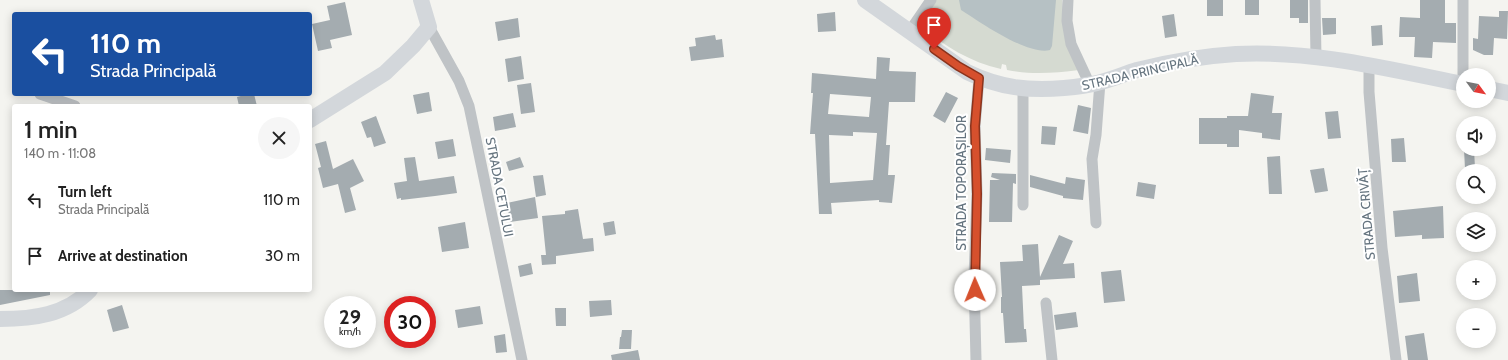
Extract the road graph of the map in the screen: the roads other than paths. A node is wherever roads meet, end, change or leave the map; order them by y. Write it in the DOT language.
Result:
graph roads {
  1 [pos="421,0"];
  2 [pos="865,0"];
  3 [pos="931,0"];
  4 [pos="1068,0"];
  5 [pos="1315,0"];
  6 [pos="1463,0"];
  7 [pos="429,27"];
  8 [pos="910,32"];
  9 [pos="1316,57"];
  10 [pos="1369,66"];
  11 [pos="1463,68"];
  12 [pos="979,78"];
  13 [pos="1456,83"];
  14 [pos="1095,84"];
  15 [pos="1023,89"];
  16 [pos="1496,90"];
  17 [pos="1508,93"];
  18 [pos="46,96"];
  19 [pos="69,104"];
  20 [pos="312,119"];
  21 [pos="1023,205"];
  22 [pos="1096,223"];
  23 [pos="88,292"];
  24 [pos="1046,303"];
  25 [pos="0,318"];
  26 [pos="522,360"];
  27 [pos="976,360"];
  28 [pos="1052,360"];
  29 [pos="1396,360"];
  1 -- 7 [label="main road"];
  2 -- 8 [label="main road, STRADA PRINCIPALĂ"];
  3 -- 8 [label="street"];
  4 -- 14 [label="street"];
  5 -- 9 [label="street"];
  6 -- 11 [label="street"];
  7 -- 20 [label="main road"];
  7 -- 26 [label="street, STRADA CETULUI"];
  8 -- 12 [label="main road, STRADA PRINCIPALĂ"];
  9 -- 10 [label="main road, STRADA PRINCIPALĂ"];
  9 -- 14 [label="main road, STRADA PRINCIPALĂ"];
  10 -- 13 [label="main road, STRADA PRINCIPALĂ"];
  10 -- 29 [label="street, STRADA CRIVĂȚ"];
  12 -- 15 [label="main road, STRADA PRINCIPALĂ"];
  12 -- 27 [label="street, STRADA TOPORAȘILOR"];
  14 -- 15 [label="main road, STRADA PRINCIPALĂ"];
  14 -- 22 [label="street"];
  15 -- 21 [label="street"];
  16 -- 17 [label="main road"];
  18 -- 19 [label="street"];
  23 -- 25 [label="main road"];
  24 -- 28 [label="street"];
}
